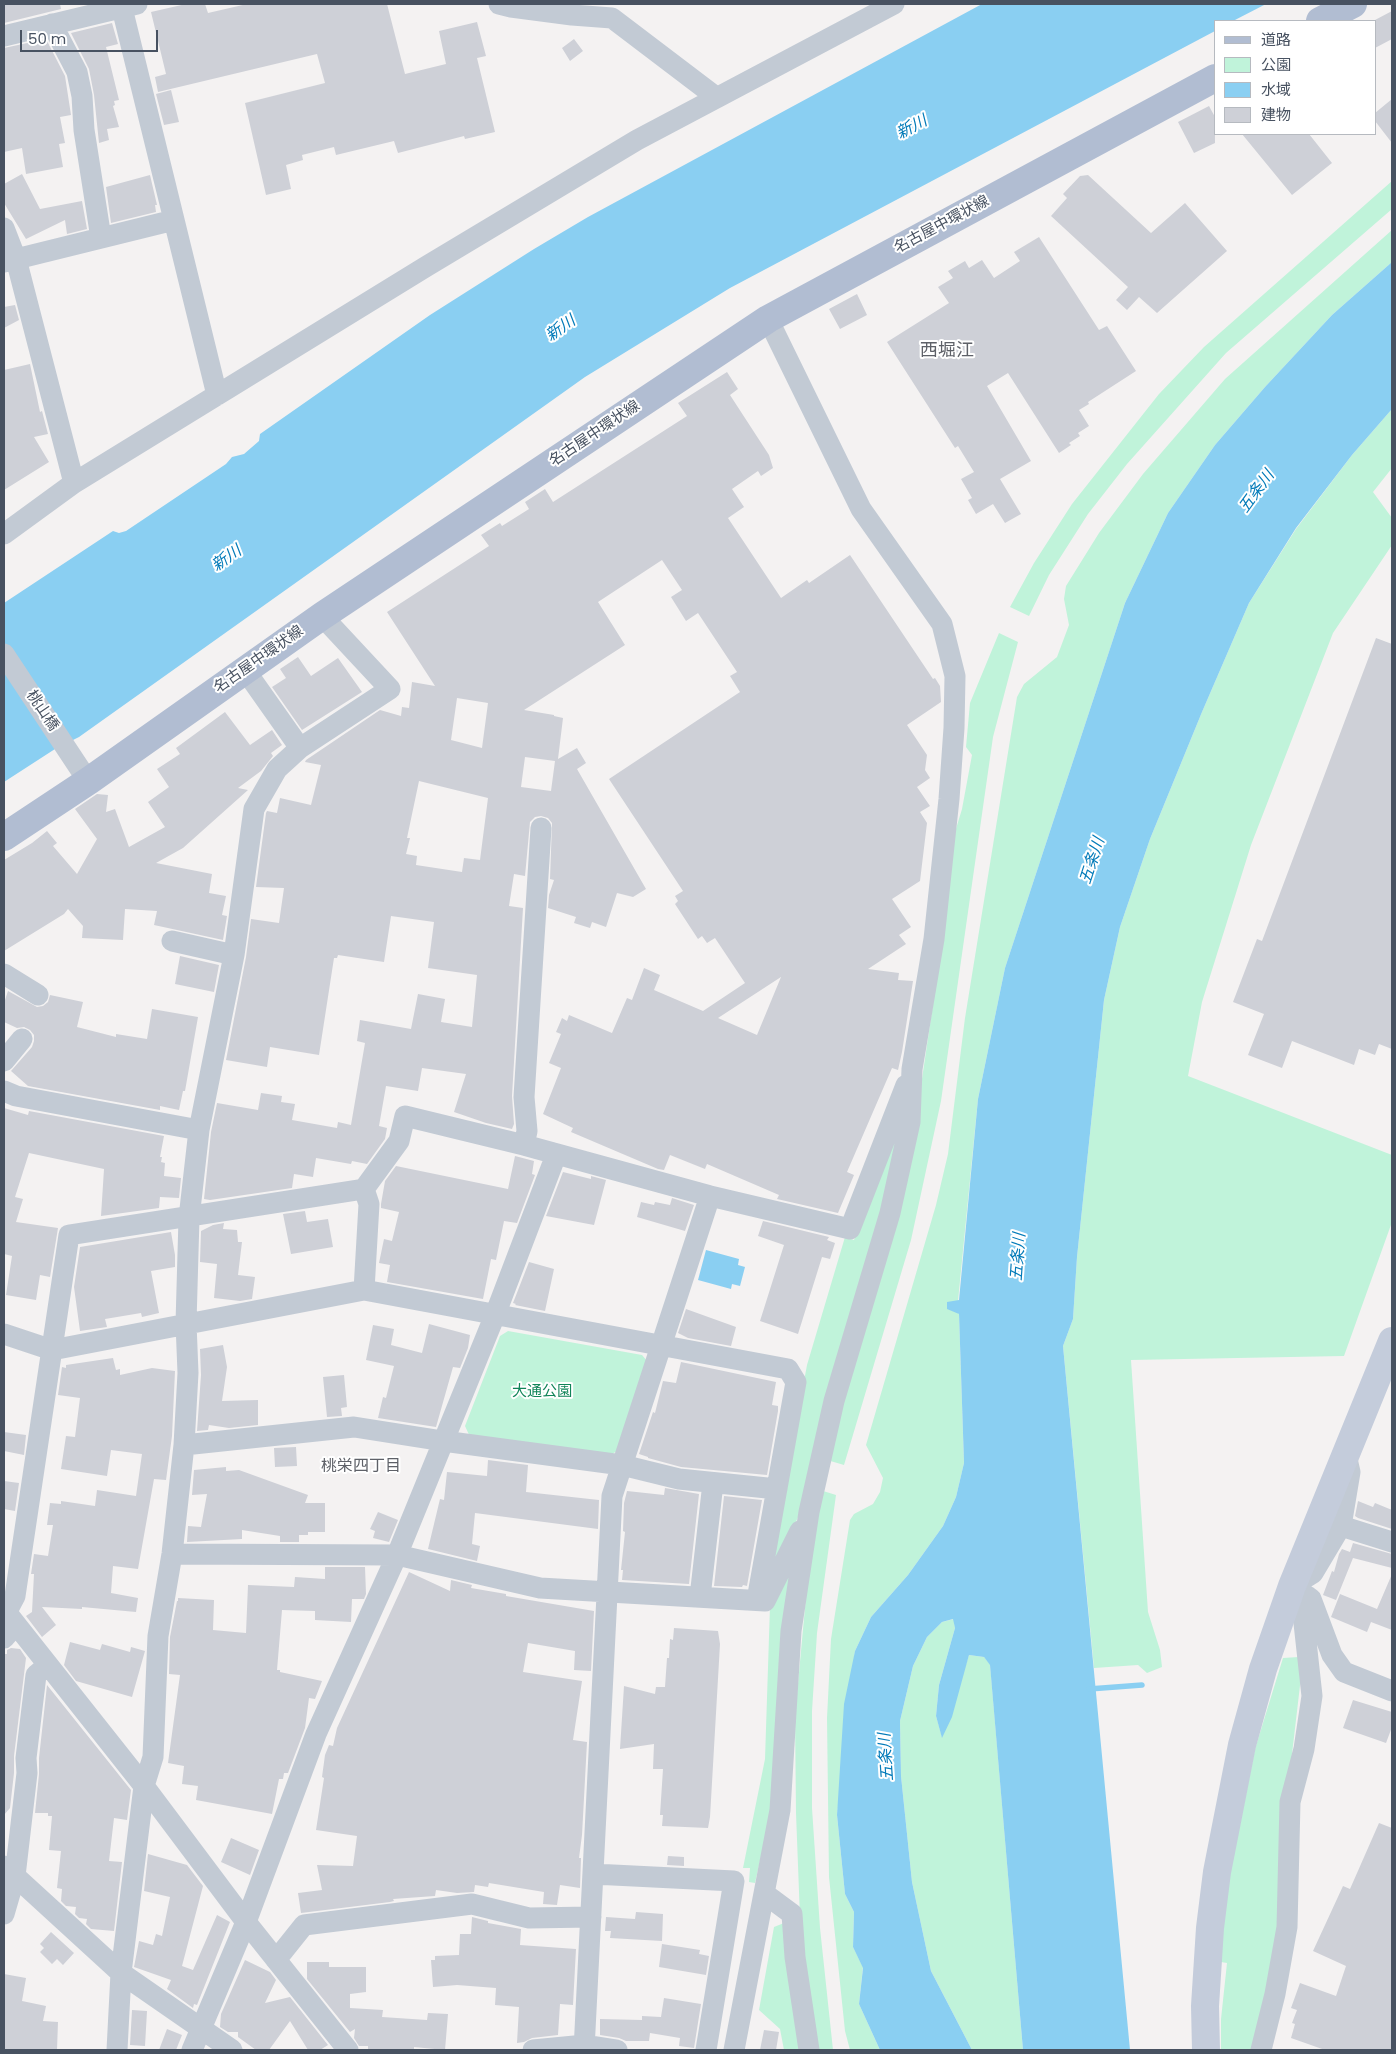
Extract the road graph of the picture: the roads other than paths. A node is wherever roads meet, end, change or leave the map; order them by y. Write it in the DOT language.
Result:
graph roads {
  1 [pos="499,4"];
  2 [pos="894,4"];
  3 [pos="1353,4"];
  4 [pos="127,5"];
  5 [pos="1322,20"];
  6 [pos="52,24"];
  7 [pos="4,36"];
  8 [pos="1214,79"];
  9 [pos="716,97"];
  10 [pos="174,220"];
  11 [pos="4,228"];
  12 [pos="101,238"];
  13 [pos="10,261"];
  14 [pos="768,319"];
  15 [pos="217,395"];
  16 [pos="74,483"];
  17 [pos="4,534"];
  18 [pos="322,616"];
  19 [pos="4,654"];
  20 [pos="245,670"];
  21 [pos="300,748"];
  22 [pos="85,774"];
  23 [pos="541,828"];
  24 [pos="4,836"];
  25 [pos="172,942"];
  26 [pos="234,955"];
  27 [pos="4,974"];
  28 [pos="38,995"];
  29 [pos="22,1039"];
  30 [pos="4,1061"];
  31 [pos="912,1069"];
  32 [pos="4,1091"];
  33 [pos="199,1130"];
  34 [pos="524,1145"];
  35 [pos="556,1155"];
  36 [pos="364,1189"];
  37 [pos="710,1196"];
  38 [pos="190,1218"];
  39 [pos="364,1290"];
  40 [pos="495,1315"];
  41 [pos="186,1323"];
  42 [pos="4,1334"];
  43 [pos="1392,1341"];
  44 [pos="662,1345"];
  45 [pos="52,1350"];
  46 [pos="443,1441"];
  47 [pos="184,1445"];
  48 [pos="1347,1454"];
  49 [pos="622,1464"];
  50 [pos="713,1483"];
  51 [pos="776,1489"];
  52 [pos="809,1512"];
  53 [pos="1341,1526"];
  54 [pos="1392,1542"];
  55 [pos="172,1554"];
  56 [pos="397,1555"];
  57 [pos="1292,1586"];
  58 [pos="608,1592"];
  59 [pos="700,1597"];
  60 [pos="757,1600"];
  61 [pos="5,1611"];
  62 [pos="4,1638"];
  63 [pos="48,1665"];
  64 [pos="1392,1691"];
  65 [pos="144,1786"];
  66 [pos="9,1871"];
  67 [pos="593,1874"];
  68 [pos="765,1894"];
  69 [pos="4,1914"];
  70 [pos="591,1917"];
  71 [pos="246,1922"];
  72 [pos="276,1960"];
  73 [pos="121,1973"];
  74 [pos="200,2029"];
  75 [pos="584,2047"];
  76 [pos="117,2050"];
  77 [pos="192,2050"];
  78 [pos="232,2050"];
  79 [pos="348,2050"];
  80 [pos="533,2050"];
  81 [pos="617,2050"];
  82 [pos="706,2050"];
  83 [pos="734,2050"];
  84 [pos="809,2050"];
  85 [pos="1206,2050"];
  86 [pos="1261,2050"];
  1 -- 9 [label="street"];
  2 -- 9 [label="street"];
  3 -- 5 [label="main road"];
  4 -- 6 [label="street"];
  4 -- 10 [label="street"];
  6 -- 7 [label="street"];
  6 -- 12 [label="street"];
  8 -- 14 [label="main road, 名古屋中環状線"];
  9 -- 15 [label="street"];
  10 -- 12 [label="street"];
  10 -- 15 [label="street"];
  11 -- 13 [label="street"];
  12 -- 13 [label="street"];
  13 -- 16 [label="street"];
  14 -- 18 [label="main road, 名古屋中環状線"];
  14 -- 31 [label="street"];
  15 -- 16 [label="street"];
  16 -- 17 [label="street"];
  18 -- 20 [label="main road, 名古屋中環状線"];
  18 -- 21 [label="street"];
  19 -- 22 [label="street, 桃山橋"];
  20 -- 21 [label="street"];
  20 -- 22 [label="main road, 名古屋中環状線"];
  21 -- 26 [label="street"];
  22 -- 24 [label="main road, 名古屋中環状線"];
  23 -- 34 [label="street"];
  25 -- 26 [label="street"];
  26 -- 33 [label="street"];
  27 -- 28 [label="street"];
  29 -- 30 [label="street"];
  31 -- 37 [label="street"];
  31 -- 52 [label="street"];
  32 -- 33 [label="street"];
  33 -- 38 [label="street"];
  34 -- 35 [label="street"];
  34 -- 36 [label="street"];
  35 -- 37 [label="street"];
  35 -- 40 [label="street"];
  36 -- 38 [label="street"];
  36 -- 39 [label="street"];
  37 -- 44 [label="street"];
  38 -- 41 [label="street"];
  38 -- 45 [label="street"];
  39 -- 40 [label="street"];
  39 -- 41 [label="street"];
  40 -- 44 [label="street"];
  40 -- 46 [label="street"];
  41 -- 45 [label="street"];
  41 -- 47 [label="street"];
  42 -- 45 [label="street"];
  43 -- 48 [label="street"];
  44 -- 49 [label="street"];
  44 -- 51 [label="street"];
  45 -- 61 [label="street"];
  46 -- 47 [label="street"];
  46 -- 49 [label="street"];
  46 -- 56 [label="street"];
  47 -- 55 [label="street"];
  48 -- 53 [label="street"];
  48 -- 57 [label="street"];
  49 -- 50 [label="street"];
  49 -- 58 [label="street"];
  50 -- 51 [label="street"];
  50 -- 59 [label="street"];
  51 -- 60 [label="street"];
  52 -- 60 [label="street"];
  52 -- 68 [label="street"];
  53 -- 54 [label="street"];
  53 -- 57 [label="street"];
  55 -- 56 [label="street"];
  55 -- 65 [label="street"];
  56 -- 58 [label="street"];
  56 -- 71 [label="street"];
  57 -- 64 [label="street"];
  57 -- 85 [label="street"];
  57 -- 86 [label="street"];
  58 -- 59 [label="street"];
  58 -- 67 [label="street"];
  59 -- 60 [label="street"];
  61 -- 62 [label="street"];
  61 -- 63 [label="street"];
  63 -- 65 [label="street"];
  63 -- 66 [label="street"];
  65 -- 71 [label="street"];
  65 -- 73 [label="street"];
  66 -- 69 [label="street"];
  66 -- 73 [label="street"];
  67 -- 70 [label="street"];
  67 -- 82 [label="street"];
  68 -- 83 [label="street"];
  68 -- 84 [label="street"];
  70 -- 72 [label="street"];
  70 -- 75 [label="street"];
  71 -- 72 [label="street"];
  71 -- 74 [label="street"];
  72 -- 79 [label="street"];
  73 -- 74 [label="street"];
  73 -- 76 [label="street"];
  74 -- 77 [label="street"];
  74 -- 78 [label="street"];
  75 -- 80 [label="street"];
  75 -- 81 [label="street"];
}
